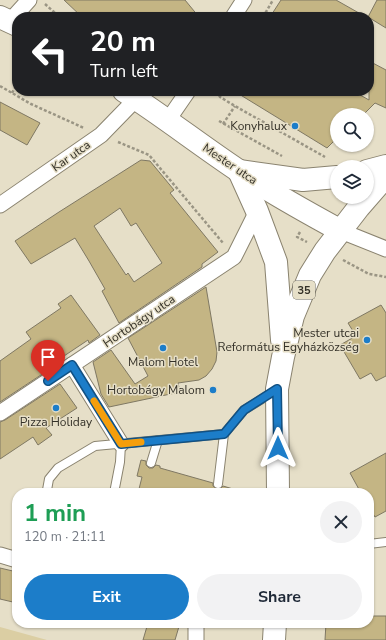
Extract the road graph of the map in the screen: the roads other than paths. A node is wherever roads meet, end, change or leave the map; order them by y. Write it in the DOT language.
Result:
graph roads {
  1 [pos="29,0"];
  2 [pos="244,0"];
  3 [pos="18,12"];
  4 [pos="236,12"];
  5 [pos="129,96"];
  6 [pos="132,96"];
  7 [pos="185,96"];
  8 [pos="168,120"];
  9 [pos="386,166"];
  10 [pos="374,169"];
  11 [pos="239,171"];
  12 [pos="386,176"];
  13 [pos="330,177"];
  14 [pos="0,205"];
  15 [pos="258,211"];
  16 [pos="341,231"];
  17 [pos="386,249"];
  18 [pos="283,357"];
  19 [pos="72,365"];
  20 [pos="277,389"];
  21 [pos="0,413"];
  22 [pos="224,434"];
  23 [pos="158,440"];
  24 [pos="121,444"];
  25 [pos="151,463"];
  26 [pos="218,484"];
  27 [pos="47,488"];
  28 [pos="115,488"];
  29 [pos="278,488"];
  30 [pos="386,542"];
  31 [pos="374,543"];
  32 [pos="0,555"];
  33 [pos="12,559"];
  34 [pos="196,628"];
  35 [pos="275,628"];
  36 [pos="196,640"];
  37 [pos="274,640"];
  1 -- 3 [label="street"];
  2 -- 4 [label="street"];
  5 -- 14 [label="street, Kar utca"];
  6 -- 8 [label="main road, Mester utca"];
  7 -- 8 [label="street"];
  8 -- 11 [label="main road, Mester utca"];
  9 -- 10 [label="main road"];
  11 -- 13 [label="main road"];
  11 -- 15 [label="main road"];
  11 -- 16 [label="main road, Mester utca"];
  12 -- 16 [label="main road, 35"];
  15 -- 18 [label="main road"];
  15 -- 19 [label="street, Hortobágy utca"];
  16 -- 17 [label="street"];
  16 -- 18 [label="main road, 35"];
  18 -- 20 [label="main road, 35"];
  19 -- 21 [label="street, Hortobágy utca"];
  19 -- 24 [label="street"];
  20 -- 22 [label="lane"];
  20 -- 29 [label="main road, 35"];
  22 -- 23 [label="lane"];
  22 -- 26 [label="lane"];
  23 -- 24 [label="lane"];
  23 -- 25 [label="lane"];
  24 -- 27 [label="lane"];
  24 -- 28 [label="lane"];
  30 -- 31 [label="lane"];
  32 -- 33 [label="street"];
  34 -- 36 [label="street"];
  35 -- 37 [label="main road"];
}
